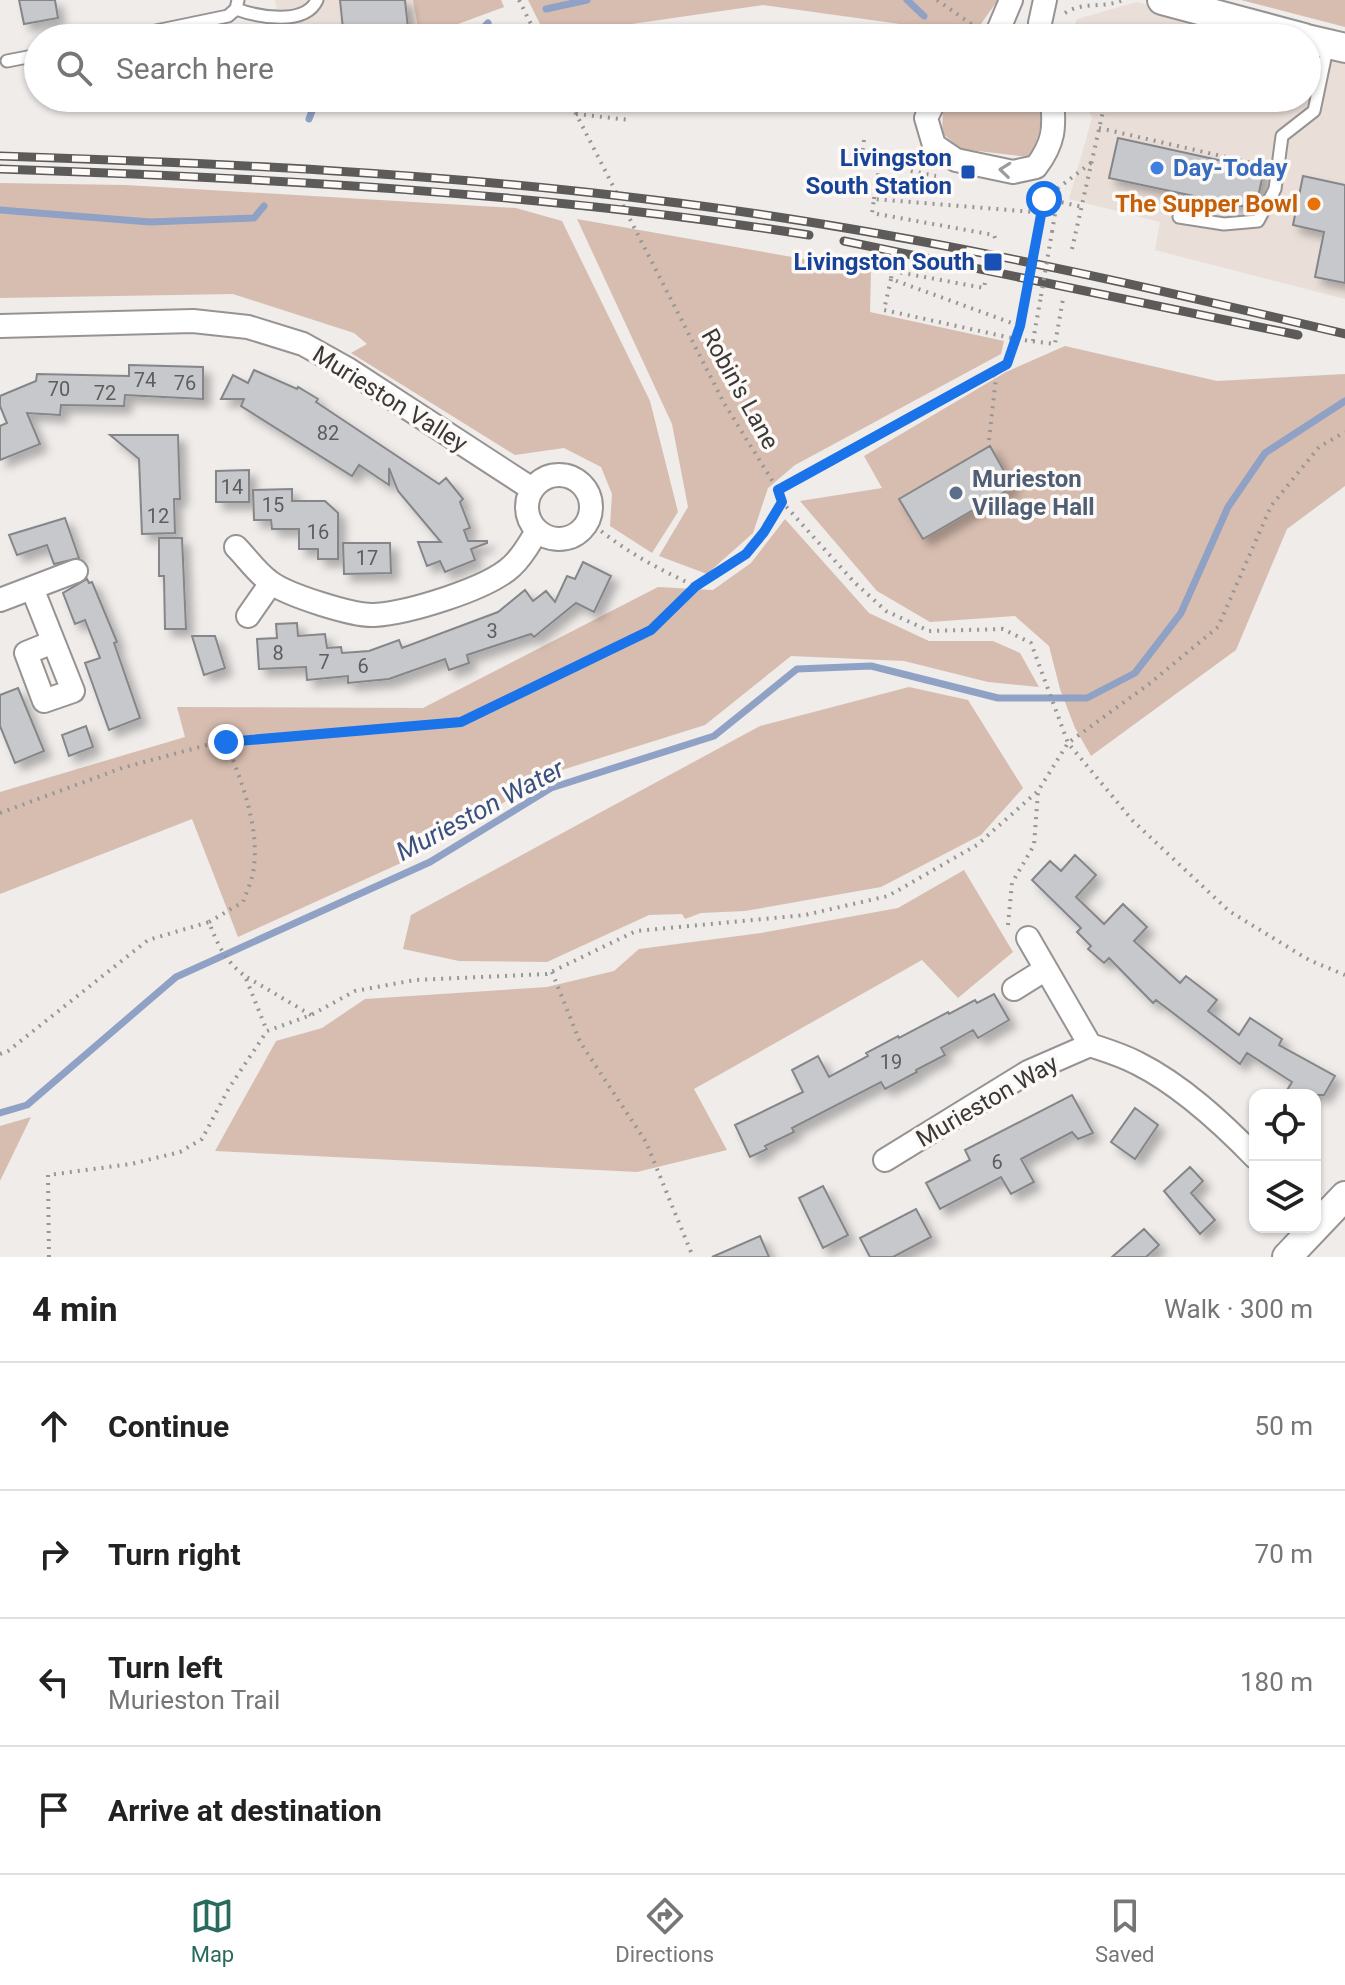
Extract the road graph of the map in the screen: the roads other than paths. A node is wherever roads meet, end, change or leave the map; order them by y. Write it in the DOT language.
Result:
graph roads {
  1 [pos="317,0"];
  2 [pos="1011,0"];
  3 [pos="237,4"];
  4 [pos="1053,8"];
  5 [pos="1164,10"];
  6 [pos="189,24"];
  7 [pos="1001,24"];
  8 [pos="1040,24"];
  9 [pos="1233,24"];
  10 [pos="24,58"];
  11 [pos="7,61"];
  12 [pos="929,112"];
  13 [pos="1054,112"];
  14 [pos="1313,112"];
  15 [pos="1179,217"];
  16 [pos="0,326"];
  17 [pos="532,489"];
  18 [pos="537,531"];
  19 [pos="236,547"];
  20 [pos="76,571"];
  21 [pos="271,583"];
  22 [pos="32,588"];
  23 [pos="0,600"];
  24 [pos="248,616"];
  25 [pos="53,642"];
  26 [pos="1018,932"];
  27 [pos="1046,969"];
  28 [pos="1014,989"];
  29 [pos="1090,1045"];
  30 [pos="1249,1151"];
  31 [pos="885,1160"];
  32 [pos="1345,1196"];
  33 [pos="1321,1218"];
  34 [pos="1308,1233"];
  35 [pos="1287,1257"];
  1 -- 3 [label="lane"];
  2 -- 7 [label="street"];
  3 -- 6 [label="lane"];
  4 -- 8 [label="street"];
  5 -- 9 [label="street"];
  10 -- 11 [label="lane"];
  13 -- 12 [label="street, one-way"];
  14 -- 15 [label="lane"];
  16 -- 17 [label="street, Murieston Valley"];
  17 -- 18 [label="street"];
  17 -- 18 [label="street"];
  18 -- 21 [label="street"];
  19 -- 21 [label="street"];
  20 -- 22 [label="street"];
  21 -- 24 [label="street"];
  22 -- 23 [label="street"];
  22 -- 25 [label="street"];
  26 -- 27 [label="street"];
  27 -- 28 [label="street"];
  27 -- 29 [label="street"];
  29 -- 30 [label="street"];
  29 -- 31 [label="street, Murieston Way"];
  32 -- 33 [label="street"];
  34 -- 35 [label="street"];
}
